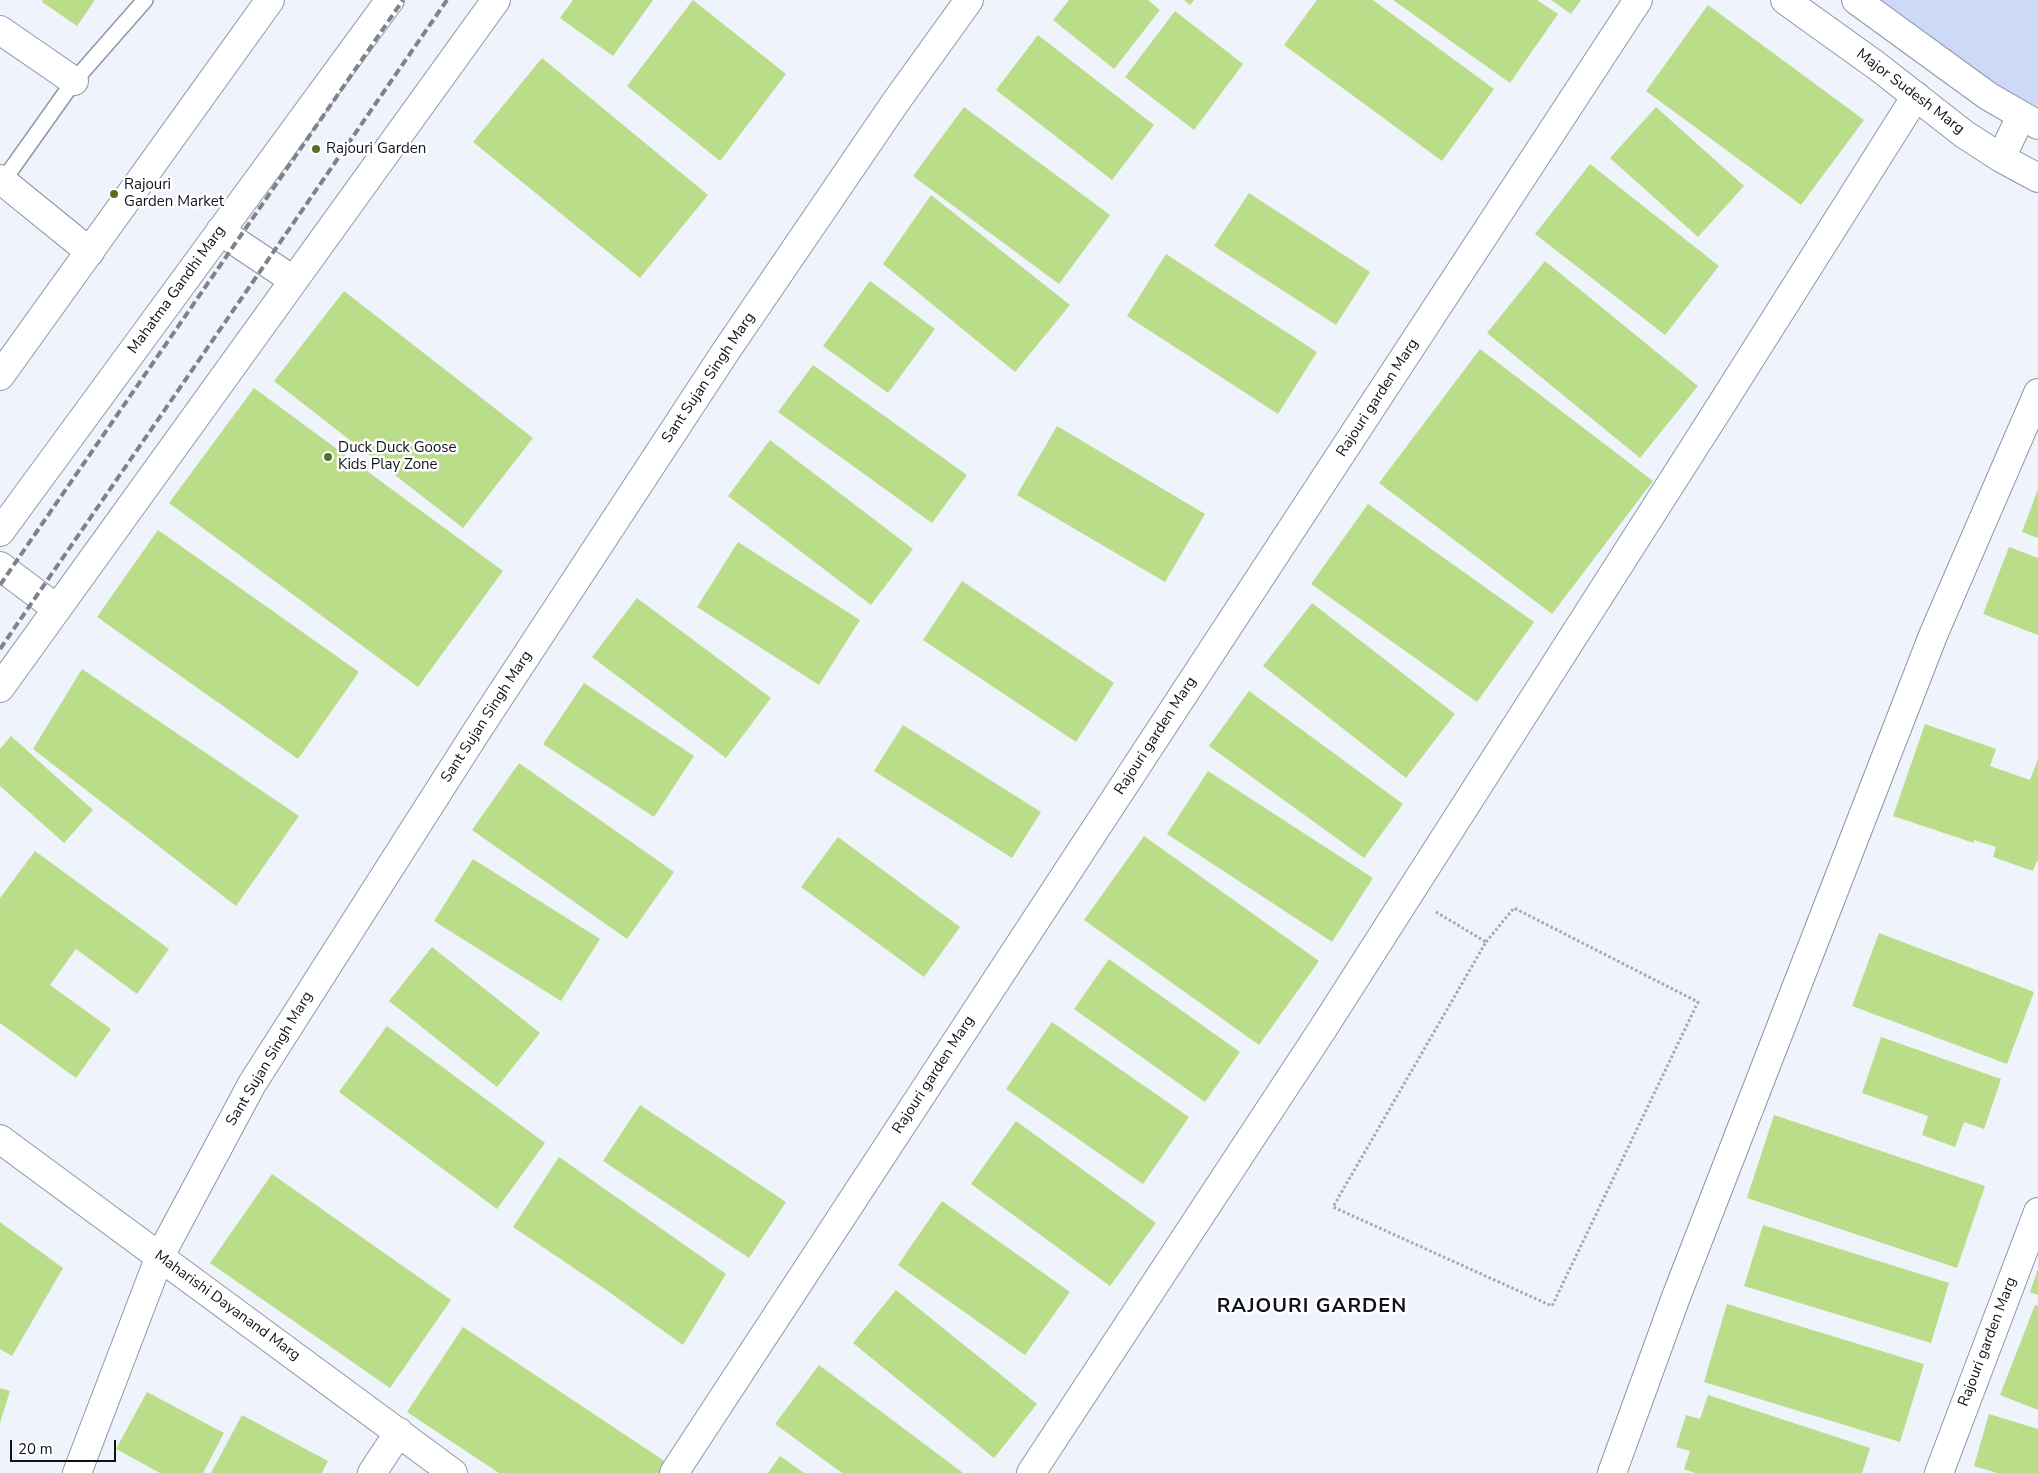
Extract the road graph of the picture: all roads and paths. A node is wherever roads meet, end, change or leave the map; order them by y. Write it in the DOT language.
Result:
graph roads {
  1 [pos="145,0"];
  2 [pos="270,0"];
  3 [pos="390,0"];
  4 [pos="496,0"];
  5 [pos="969,0"];
  6 [pos="1638,0"];
  7 [pos="1785,0"];
  8 [pos="1856,0"];
  9 [pos="0,30"];
  10 [pos="74,81"];
  11 [pos="1916,96"];
  12 [pos="2029,120"];
  13 [pos="2001,158"];
  14 [pos="2038,178"];
  15 [pos="1,180"];
  16 [pos="220,231"];
  17 [pos="90,252"];
  18 [pos="293,280"];
  19 [pos="0,376"];
  20 [pos="2038,393"];
  21 [pos="0,532"];
  22 [pos="0,566"];
  23 [pos="57,609"];
  24 [pos="0,688"];
  25 [pos="1407,896"];
  26 [pos="1486,942"];
  27 [pos="0,1139"];
  28 [pos="2038,1212"];
  29 [pos="160,1256"];
  30 [pos="399,1432"];
  31 [pos="77,1473"];
  32 [pos="372,1473"];
  33 [pos="453,1473"];
  34 [pos="674,1473"];
  35 [pos="1031,1473"];
  36 [pos="1612,1473"];
  37 [pos="1939,1473"];
  1 -- 10 [label="lane"];
  2 -- 17 [label="street"];
  3 -- 16 [label="street, Mahatma Gandhi Marg"];
  4 -- 18 [label="street"];
  5 -- 29 [label="street, Sant Sujan Singh Marg"];
  6 -- 34 [label="street, Rajouri garden Marg"];
  7 -- 11 [label="street, Major Sudesh Marg"];
  8 -- 12 [label="street"];
  9 -- 10 [label="street"];
  10 -- 15 [label="lane"];
  11 -- 13 [label="street, Major Sudesh Marg"];
  11 -- 25 [label="street"];
  12 -- 13 [label="street"];
  13 -- 14 [label="street, Major Sudesh Marg"];
  15 -- 17 [label="street"];
  16 -- 18 [label="street"];
  16 -- 21 [label="street, Mahatma Gandhi Marg"];
  17 -- 19 [label="street"];
  18 -- 23 [label="street"];
  20 -- 36 [label="street"];
  22 -- 23 [label="street"];
  23 -- 24 [label="street"];
  25 -- 26 [label="path"];
  25 -- 35 [label="street"];
  26 -- 26 [label="path"];
  27 -- 29 [label="street, Maharishi Dayanand Marg"];
  28 -- 37 [label="street, Rajouri garden Marg"];
  29 -- 30 [label="street, Maharishi Dayanand Marg"];
  29 -- 31 [label="street, Sant Sujan Singh Marg"];
  30 -- 32 [label="street"];
  30 -- 33 [label="street, Maharishi Dayanand Marg"];
}
